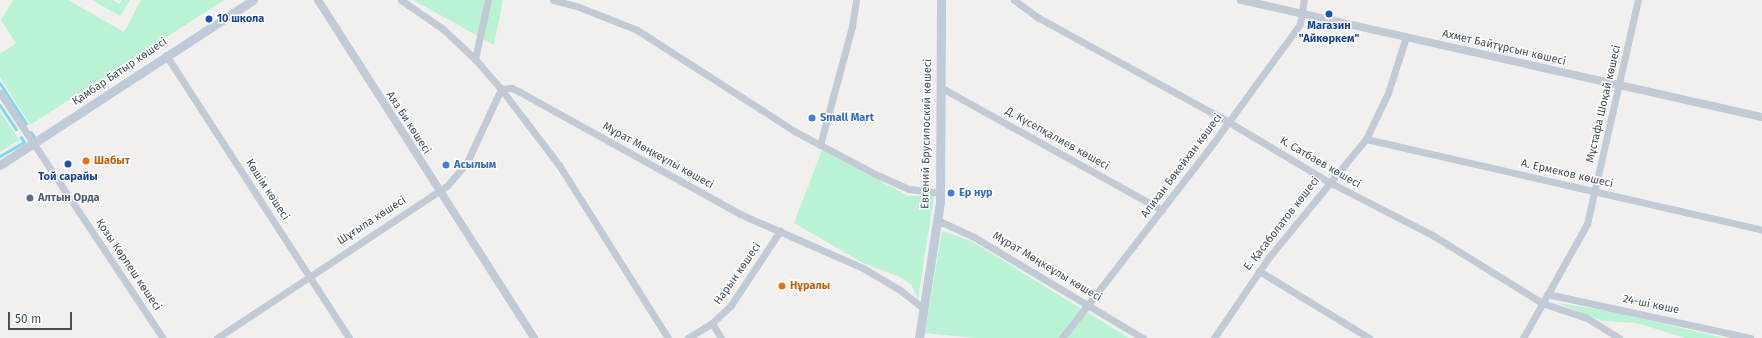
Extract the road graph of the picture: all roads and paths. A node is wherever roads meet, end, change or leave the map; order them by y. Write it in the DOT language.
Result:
graph roads {
  1 [pos="254,0"];
  2 [pos="318,0"];
  3 [pos="401,0"];
  4 [pos="488,0"];
  5 [pos="553,0"];
  6 [pos="856,0"];
  7 [pos="941,0"];
  8 [pos="1014,0"];
  9 [pos="1241,0"];
  10 [pos="1304,0"];
  11 [pos="1638,0"];
  12 [pos="1301,14"];
  13 [pos="1406,37"];
  14 [pos="166,55"];
  15 [pos="475,59"];
  16 [pos="1620,85"];
  17 [pos="940,87"];
  18 [pos="501,89"];
  19 [pos="0,93"];
  20 [pos="1762,117"];
  21 [pos="1229,123"];
  22 [pos="1366,140"];
  23 [pos="33,144"];
  24 [pos="820,145"];
  25 [pos="0,165"];
  26 [pos="1329,182"];
  27 [pos="439,191"];
  28 [pos="1596,192"];
  29 [pos="940,193"];
  30 [pos="1162,210"];
  31 [pos="937,220"];
  32 [pos="1762,230"];
  33 [pos="780,231"];
  34 [pos="1259,271"];
  35 [pos="309,276"];
  36 [pos="1547,294"];
  37 [pos="1542,303"];
  38 [pos="1089,306"];
  39 [pos="923,308"];
  40 [pos="712,323"];
  41 [pos="163,338"];
  42 [pos="217,338"];
  43 [pos="349,338"];
  44 [pos="534,338"];
  45 [pos="668,338"];
  46 [pos="688,338"];
  47 [pos="721,338"];
  48 [pos="919,338"];
  49 [pos="1062,338"];
  50 [pos="1143,338"];
  51 [pos="1214,338"];
  52 [pos="1369,338"];
  53 [pos="1522,338"];
  54 [pos="1619,338"];
  55 [pos="1750,338"];
  1 -- 14 [label="main road, Қамбар Батыр көшесі"];
  2 -- 27 [label="street, Аяз Би көшесі"];
  3 -- 15 [label="street"];
  4 -- 15 [label="street"];
  5 -- 24 [label="street"];
  6 -- 24 [label="street"];
  7 -- 17 [label="main road, Евгений Брусилоский көшесі"];
  8 -- 21 [label="street, К. Сатбаев көшесі"];
  9 -- 12 [label="street, Ахмет Байтұрсын көшесі"];
  10 -- 12 [label="street, Алихан Бөкейхан көшесі"];
  11 -- 16 [label="street, Мұстафа Шоқай көшесі"];
  12 -- 13 [label="street, Ахмет Байтұрсын көшесі"];
  12 -- 21 [label="street, Алихан Бөкейхан көшесі"];
  13 -- 16 [label="street, Ахмет Байтұрсын көшесі"];
  13 -- 22 [label="street, Е. Қасаболатов көшесі"];
  14 -- 23 [label="main road, Қамбар Батыр көшесі"];
  14 -- 35 [label="street, Көшім көшесі"];
  15 -- 18 [label="street"];
  16 -- 20 [label="street, Ахмет Байтұрсын көшесі"];
  16 -- 28 [label="street, Мұстафа Шоқай көшесі"];
  17 -- 29 [label="main road, Евгений Брусилоский көшесі"];
  17 -- 30 [label="street, Д. Күсепқалиев көшесі"];
  18 -- 27 [label="street, Шұғыла көшесі"];
  18 -- 33 [label="street, Мұрат Мөңкеұлы көшесі"];
  18 -- 45 [label="street"];
  19 -- 23 [label="street, Қозы Көрпеш көшесі"];
  21 -- 26 [label="street, К. Сатбаев көшесі"];
  21 -- 30 [label="street, Алихан Бөкейхан көшесі"];
  22 -- 26 [label="street, Е. Қасаболатов көшесі"];
  22 -- 28 [label="street, А. Ермеков көшесі"];
  23 -- 25 [label="main road, Қамбар Батыр көшесі"];
  23 -- 41 [label="street, Қозы Көрпеш көшесі"];
  24 -- 29 [label="street"];
  26 -- 34 [label="street, Е. Қасаболатов көшесі"];
  26 -- 37 [label="street, К. Сатбаев көшесі"];
  27 -- 35 [label="street, Шұғыла көшесі"];
  27 -- 44 [label="street, Аяз Би көшесі"];
  28 -- 32 [label="street, А. Ермеков көшесі"];
  28 -- 36 [label="street, Мұстафа Шоқай көшесі"];
  29 -- 31 [label="main road, Евгений Брусилоский көшесі"];
  30 -- 38 [label="street, Алихан Бөкейхан көшесі"];
  31 -- 38 [label="street, Мұрат Мөңкеұлы көшесі"];
  31 -- 39 [label="main road, Евгений Брусилоский көшесі"];
  33 -- 39 [label="street, Мұрат Мөңкеұлы көшесі"];
  33 -- 40 [label="street, Нарын көшесі"];
  34 -- 51 [label="street, Е. Қасаболатов көшесі"];
  34 -- 52 [label="street"];
  35 -- 42 [label="street, Шұғыла көшесі"];
  35 -- 43 [label="street, Көшім көшесі"];
  36 -- 37 [label="street, Мұстафа Шоқай көшесі"];
  36 -- 55 [label="street, 24-ші көше"];
  37 -- 53 [label="street, Мұстафа Шоқай көшесі"];
  37 -- 54 [label="street, К. Сатбаев көшесі"];
  38 -- 49 [label="street, Алихан Бөкейхан көшесі"];
  38 -- 50 [label="street, Мұрат Мөңкеұлы көшесі"];
  39 -- 48 [label="main road, Евгений Брусилоский көшесі"];
  40 -- 46 [label="street, Нарын көшесі"];
  40 -- 47 [label="street"];
}
